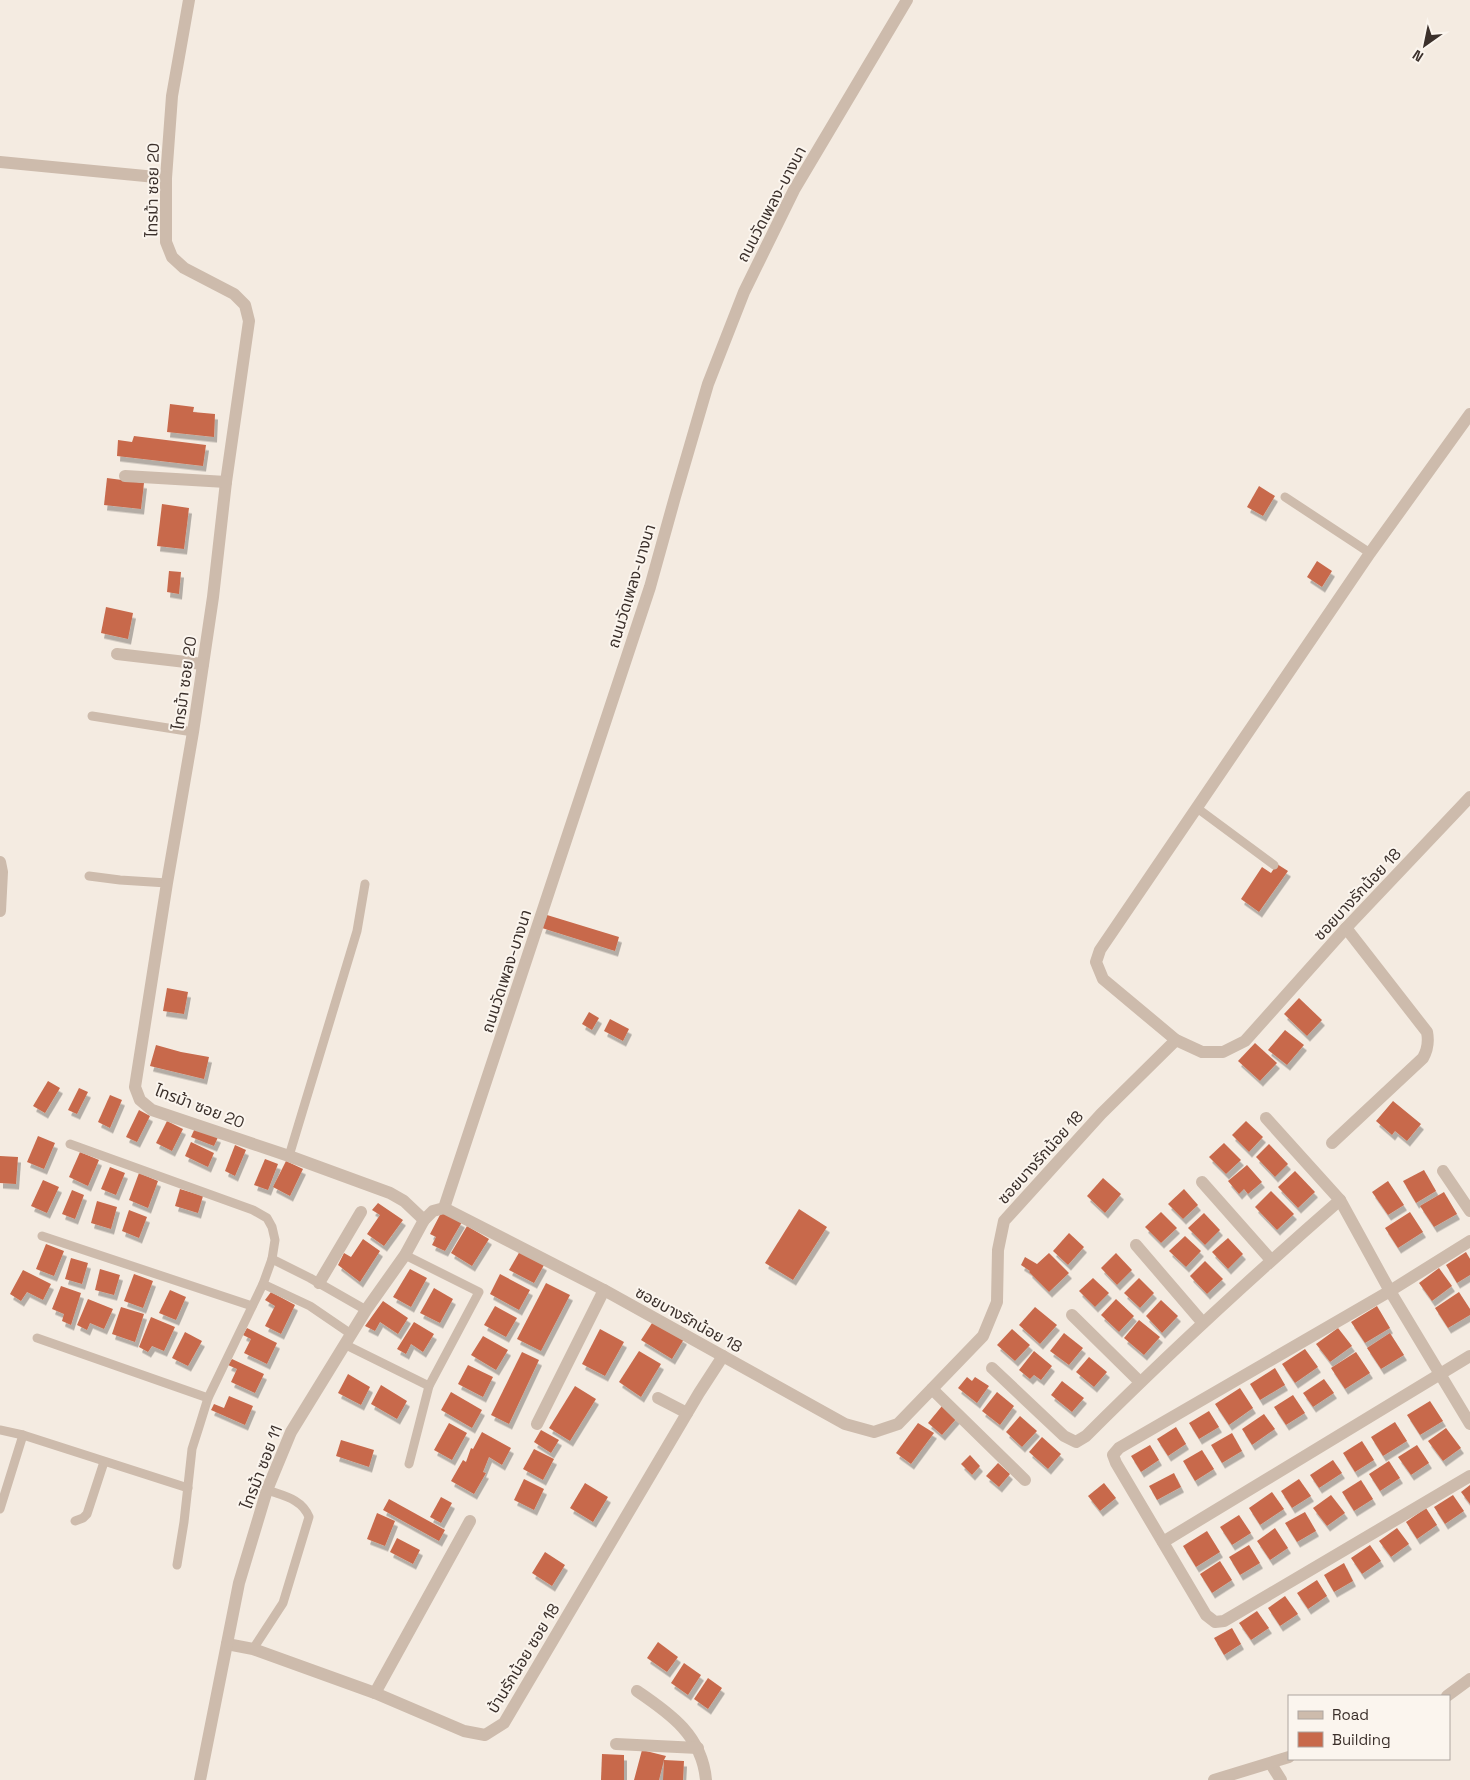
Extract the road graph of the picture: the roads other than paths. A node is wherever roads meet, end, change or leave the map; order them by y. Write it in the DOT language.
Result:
graph roads {
  1 [pos="190,0"];
  2 [pos="908,0"];
  3 [pos="0,162"];
  4 [pos="166,178"];
  5 [pos="1470,414"];
  6 [pos="125,476"];
  7 [pos="226,482"];
  8 [pos="1285,497"];
  9 [pos="1370,553"];
  10 [pos="117,654"];
  11 [pos="203,664"];
  12 [pos="92,716"];
  13 [pos="193,732"];
  14 [pos="1470,797"];
  15 [pos="1197,808"];
  16 [pos="0,862"];
  17 [pos="1274,865"];
  18 [pos="89,876"];
  19 [pos="167,882"];
  20 [pos="365,884"];
  21 [pos="0,911"];
  22 [pos="1346,928"];
  23 [pos="1176,1040"];
  24 [pos="1266,1118"];
  25 [pos="1332,1143"];
  26 [pos="70,1144"];
  27 [pos="289,1156"];
  28 [pos="1443,1171"];
  29 [pos="1202,1182"];
  30 [pos="1340,1200"];
  31 [pos="444,1208"];
  32 [pos="1470,1211"];
  33 [pos="361,1212"];
  34 [pos="424,1220"];
  35 [pos="42,1236"];
  36 [pos="1470,1242"];
  37 [pos="1136,1245"];
  38 [pos="405,1255"];
  39 [pos="272,1259"];
  40 [pos="1271,1260"];
  41 [pos="318,1283"];
  42 [pos="263,1284"];
  43 [pos="604,1290"];
  44 [pos="1390,1291"];
  45 [pos="252,1306"];
  46 [pos="366,1310"];
  47 [pos="1072,1315"];
  48 [pos="1203,1323"];
  49 [pos="37,1338"];
  50 [pos="349,1340"];
  51 [pos="723,1356"];
  52 [pos="1470,1356"];
  53 [pos="992,1368"];
  54 [pos="1441,1373"];
  55 [pos="1140,1382"];
  56 [pos="429,1386"];
  57 [pos="932,1389"];
  58 [pos="208,1398"];
  59 [pos="658,1398"];
  60 [pos="687,1413"];
  61 [pos="537,1424"];
  62 [pos="1470,1424"];
  63 [pos="0,1430"];
  64 [pos="23,1435"];
  65 [pos="104,1462"];
  66 [pos="409,1464"];
  67 [pos="1470,1476"];
  68 [pos="1024,1480"];
  69 [pos="188,1488"];
  70 [pos="267,1490"];
  71 [pos="0,1509"];
  72 [pos="75,1521"];
  73 [pos="470,1521"];
  74 [pos="1162,1542"];
  75 [pos="177,1565"];
  76 [pos="227,1644"];
  77 [pos="253,1649"];
  78 [pos="1470,1679"];
  79 [pos="637,1691"];
  80 [pos="375,1693"];
  81 [pos="1448,1695"];
  82 [pos="616,1744"];
  83 [pos="698,1748"];
  84 [pos="1288,1757"];
  85 [pos="1271,1764"];
  86 [pos="200,1780"];
  87 [pos="706,1780"];
  88 [pos="1214,1780"];
  89 [pos="1281,1780"];
  1 -- 4 [label="street, ไทรม้า ซอย 20"];
  2 -- 31 [label="street, ถนนวัดเพลง-บางนา"];
  3 -- 4 [label="street"];
  4 -- 7 [label="street, ไทรม้า ซอย 20"];
  5 -- 9 [label="street"];
  6 -- 7 [label="street"];
  7 -- 11 [label="street, ไทรม้า ซอย 20"];
  8 -- 9 [label="lane"];
  9 -- 15 [label="street"];
  10 -- 11 [label="street"];
  11 -- 13 [label="street, ไทรม้า ซอย 20"];
  12 -- 13 [label="lane"];
  13 -- 19 [label="street, ไทรม้า ซอย 20"];
  14 -- 22 [label="street, ซอยบางรักน้อย 18"];
  15 -- 17 [label="lane"];
  15 -- 23 [label="street"];
  16 -- 21 [label="street"];
  18 -- 19 [label="lane"];
  19 -- 27 [label="street, ไทรม้า ซอย 20"];
  20 -- 27 [label="lane"];
  22 -- 23 [label="street, ซอยบางรักน้อย 18"];
  22 -- 25 [label="street"];
  23 -- 57 [label="street, ซอยบางรักน้อย 18"];
  24 -- 30 [label="street"];
  26 -- 39 [label="lane"];
  27 -- 34 [label="street, ไทรม้า ซอย 20"];
  28 -- 32 [label="street"];
  29 -- 40 [label="street"];
  30 -- 40 [label="street"];
  30 -- 44 [label="street"];
  31 -- 34 [label="street"];
  31 -- 43 [label="street, ซอยบางรักน้อย 18"];
  33 -- 41 [label="street"];
  34 -- 38 [label="street, ไทรม้า ซอย 11"];
  35 -- 45 [label="lane"];
  36 -- 44 [label="street"];
  37 -- 48 [label="street"];
  38 -- 46 [label="street, ไทรม้า ซอย 11"];
  38 -- 56 [label="lane"];
  39 -- 41 [label="lane"];
  39 -- 42 [label="lane"];
  40 -- 48 [label="street"];
  41 -- 46 [label="lane"];
  42 -- 45 [label="lane"];
  42 -- 50 [label="lane"];
  43 -- 51 [label="street, ซอยบางรักน้อย 18"];
  43 -- 61 [label="street"];
  44 -- 54 [label="street"];
  44 -- 74 [label="street"];
  45 -- 58 [label="lane"];
  46 -- 50 [label="street, ไทรม้า ซอย 11"];
  47 -- 55 [label="street"];
  48 -- 55 [label="street"];
  49 -- 58 [label="lane"];
  50 -- 56 [label="lane"];
  50 -- 70 [label="street, ไทรม้า ซอย 11"];
  51 -- 57 [label="street, ซอยบางรักน้อย 18"];
  51 -- 60 [label="street, บ้านรักน้อย ซอย 18"];
  52 -- 54 [label="street"];
  53 -- 55 [label="street"];
  54 -- 62 [label="street"];
  54 -- 74 [label="street"];
  56 -- 66 [label="lane"];
  57 -- 68 [label="street"];
  58 -- 69 [label="lane"];
  59 -- 60 [label="street"];
  60 -- 80 [label="street, บ้านรักน้อย ซอย 18"];
  63 -- 64 [label="lane"];
  64 -- 65 [label="lane"];
  64 -- 71 [label="lane"];
  65 -- 69 [label="lane"];
  65 -- 72 [label="lane"];
  67 -- 74 [label="street"];
  69 -- 75 [label="lane"];
  70 -- 76 [label="street, ไทรม้า ซอย 11"];
  70 -- 77 [label="lane"];
  73 -- 80 [label="street"];
  76 -- 77 [label="street, บ้านรักน้อย ซอย 18"];
  76 -- 86 [label="street, ไทรม้า ซอย 11"];
  77 -- 80 [label="street, บ้านรักน้อย ซอย 18"];
  78 -- 81 [label="street"];
  79 -- 83 [label="street"];
  82 -- 83 [label="street"];
  83 -- 87 [label="street"];
  84 -- 85 [label="street"];
  85 -- 88 [label="street"];
  85 -- 89 [label="street"];
}
